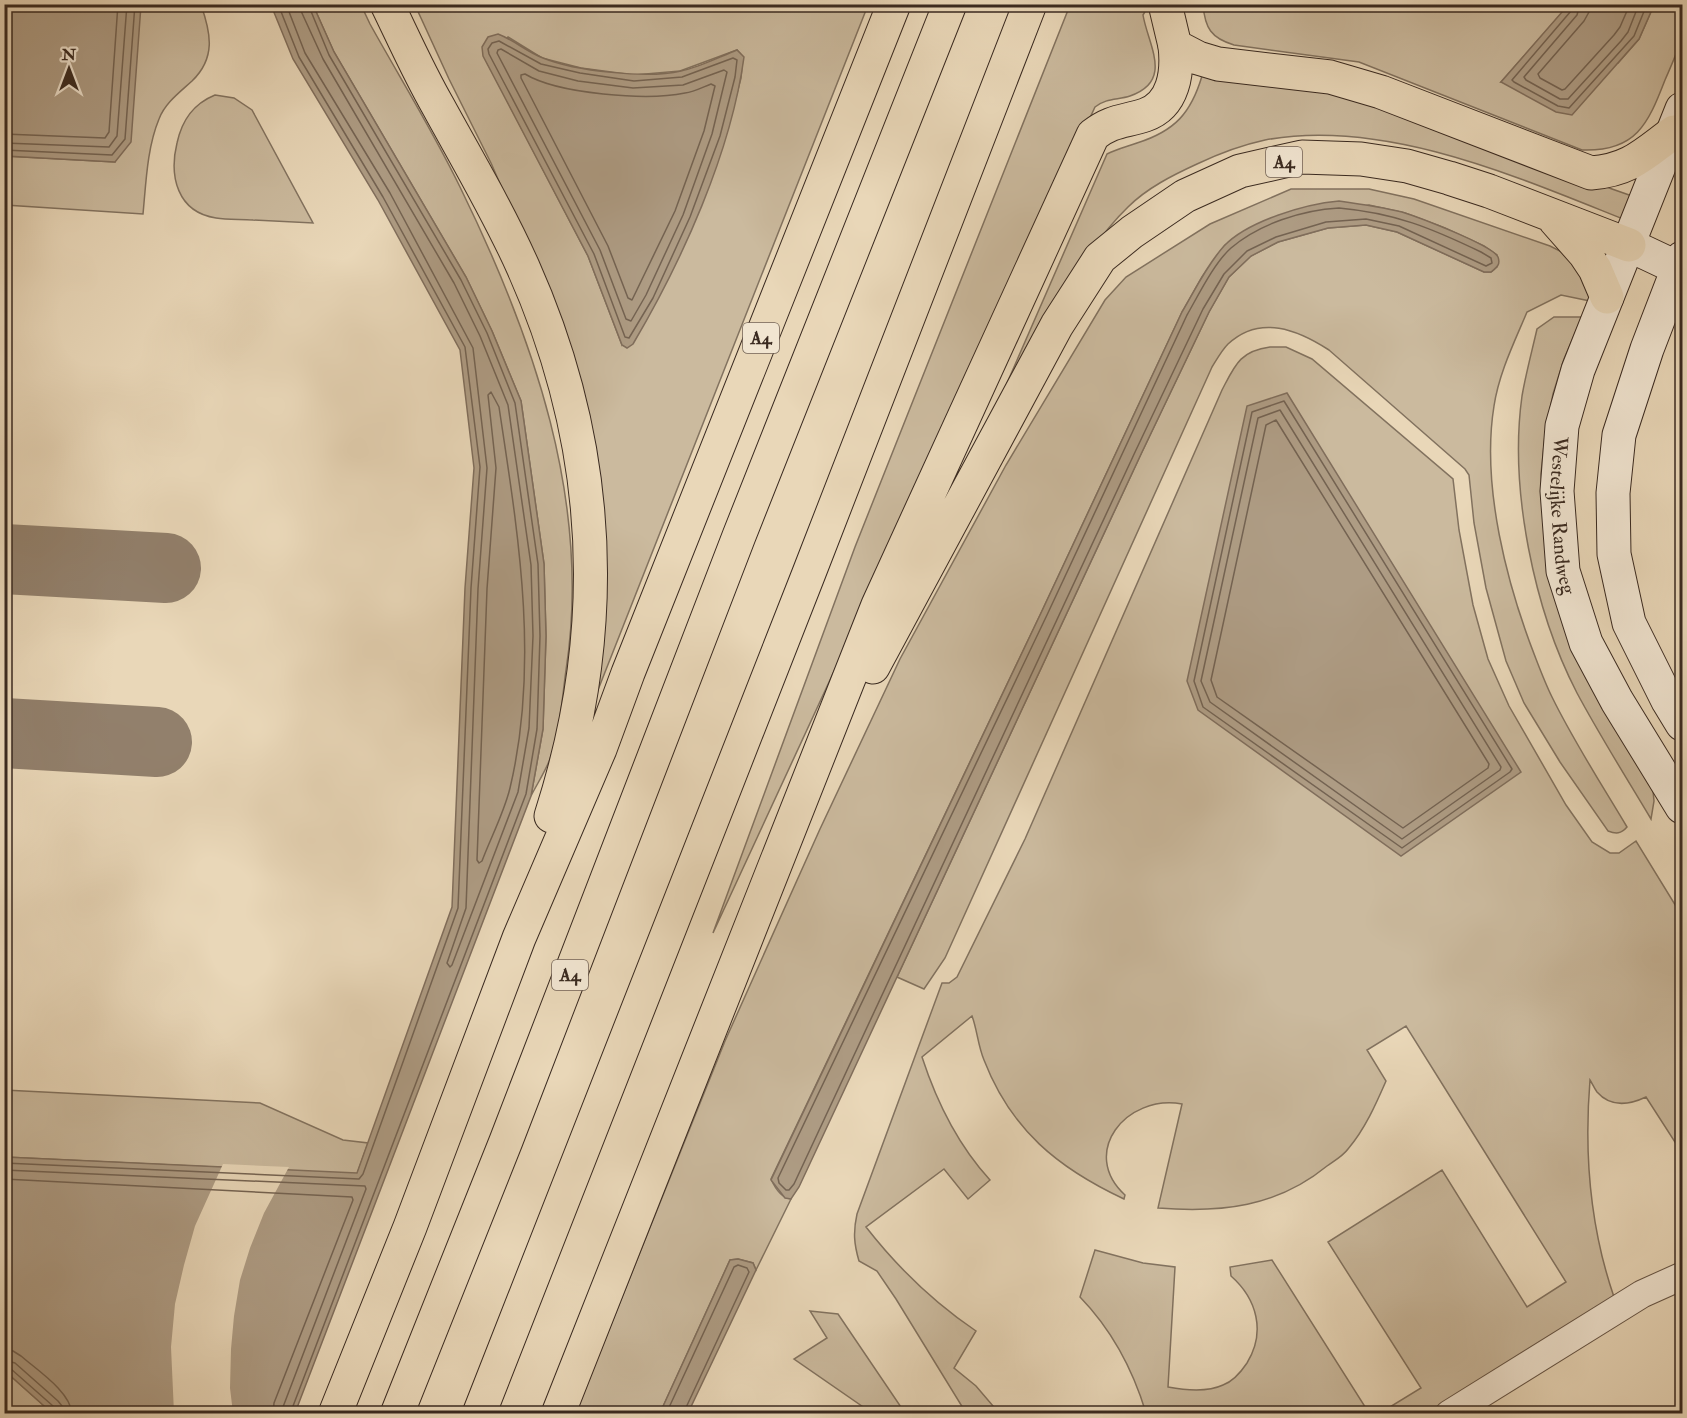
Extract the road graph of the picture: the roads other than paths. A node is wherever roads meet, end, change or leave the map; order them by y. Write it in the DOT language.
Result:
graph roads {
  1 [pos="387,4"];
  2 [pos="894,4"];
  3 [pos="950,4"];
  4 [pos="1030,4"];
  5 [pos="1166,4"];
  6 [pos="1175,46"];
  7 [pos="1678,120"];
  8 [pos="1552,216"];
  9 [pos="1683,237"];
  10 [pos="1629,245"];
  11 [pos="1681,266"];
  12 [pos="1607,297"];
  13 [pos="1670,317"];
  14 [pos="1683,724"];
  15 [pos="801,801"];
  16 [pos="1683,807"];
  17 [pos="519,938"];
  18 [pos="1683,1276"];
  19 [pos="335,1413"];
  20 [pos="397,1413"];
  21 [pos="479,1413"];
  22 [pos="558,1413"];
  23 [pos="1449,1413"];
  1 -- 17 [label="main road, A4"];
  2 -- 17 [label="main road, A4"];
  3 -- 20 [label="main road, A4"];
  4 -- 21 [label="main road"];
  5 -- 6 [label="main road"];
  6 -- 7 [label="main road"];
  6 -- 15 [label="main road, A4"];
  7 -- 10 [label="street, Westelijke Randweg"];
  8 -- 10 [label="main road, A4"];
  8 -- 12 [label="main road, A4"];
  8 -- 15 [label="main road, A4"];
  9 -- 10 [label="street"];
  10 -- 11 [label="street"];
  10 -- 12 [label="street, Westelijke Randweg"];
  11 -- 13 [label="street"];
  12 -- 16 [label="street, Westelijke Randweg"];
  13 -- 14 [label="street"];
  15 -- 22 [label="main road, A4"];
  17 -- 19 [label="main road, A4"];
  18 -- 23 [label="street"];
}
